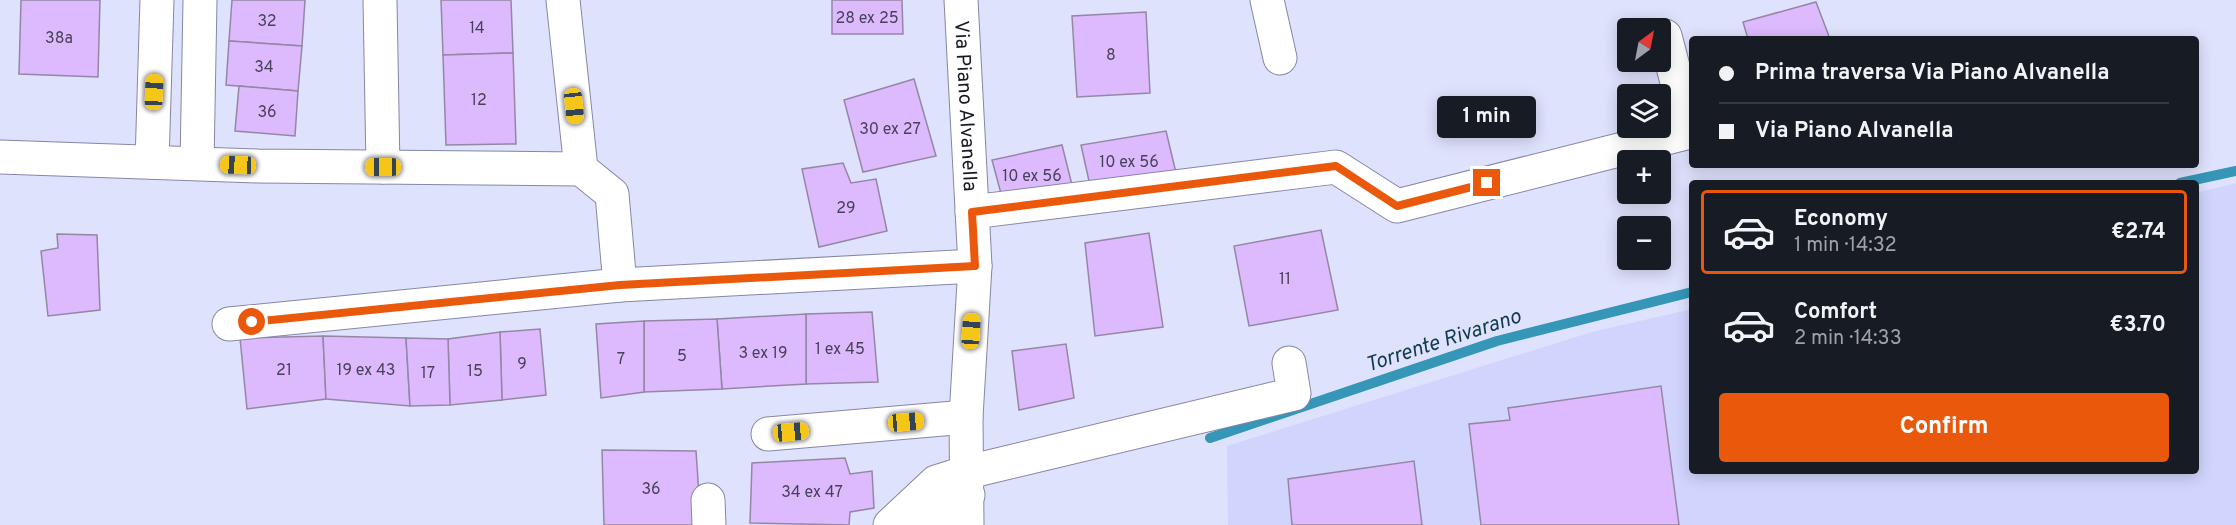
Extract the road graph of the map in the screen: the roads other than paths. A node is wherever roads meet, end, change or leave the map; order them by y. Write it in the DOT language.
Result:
graph roads {
  1 [pos="157,0"];
  2 [pos="200,0"];
  3 [pos="380,0"];
  4 [pos="563,0"];
  5 [pos="961,0"];
  6 [pos="1268,0"];
  7 [pos="1280,58"];
  8 [pos="1671,59"];
  9 [pos="1689,128"];
  10 [pos="1689,132"];
  11 [pos="0,156"];
  12 [pos="152,162"];
  13 [pos="197,163"];
  14 [pos="383,167"];
  15 [pos="581,169"];
  16 [pos="972,212"];
  17 [pos="975,266"];
  18 [pos="620,285"];
  19 [pos="229,324"];
  20 [pos="1289,363"];
  21 [pos="966,417"];
  22 [pos="768,434"];
  23 [pos="968,497"];
  24 [pos="890,525"];
  25 [pos="920,525"];
  1 -- 12 [label="street"];
  2 -- 13 [label="street"];
  3 -- 14 [label="street"];
  4 -- 15 [label="street"];
  5 -- 16 [label="street, Via Piano Alvanella"];
  6 -- 7 [label="street"];
  8 -- 9 [label="street, Via Piano Alvanella"];
  10 -- 16 [label="street, Via Piano Alvanella"];
  11 -- 12 [label="street"];
  12 -- 13 [label="street"];
  13 -- 14 [label="street"];
  14 -- 15 [label="street"];
  15 -- 18 [label="street"];
  16 -- 17 [label="street, Via Piano Alvanella"];
  17 -- 18 [label="street"];
  17 -- 21 [label="street, Via Piano Alvanella"];
  18 -- 19 [label="street"];
  20 -- 23 [label="street"];
  21 -- 22 [label="street"];
  21 -- 23 [label="street, Via Piano Alvanella"];
  23 -- 24 [label="street"];
  23 -- 25 [label="street"];
}
